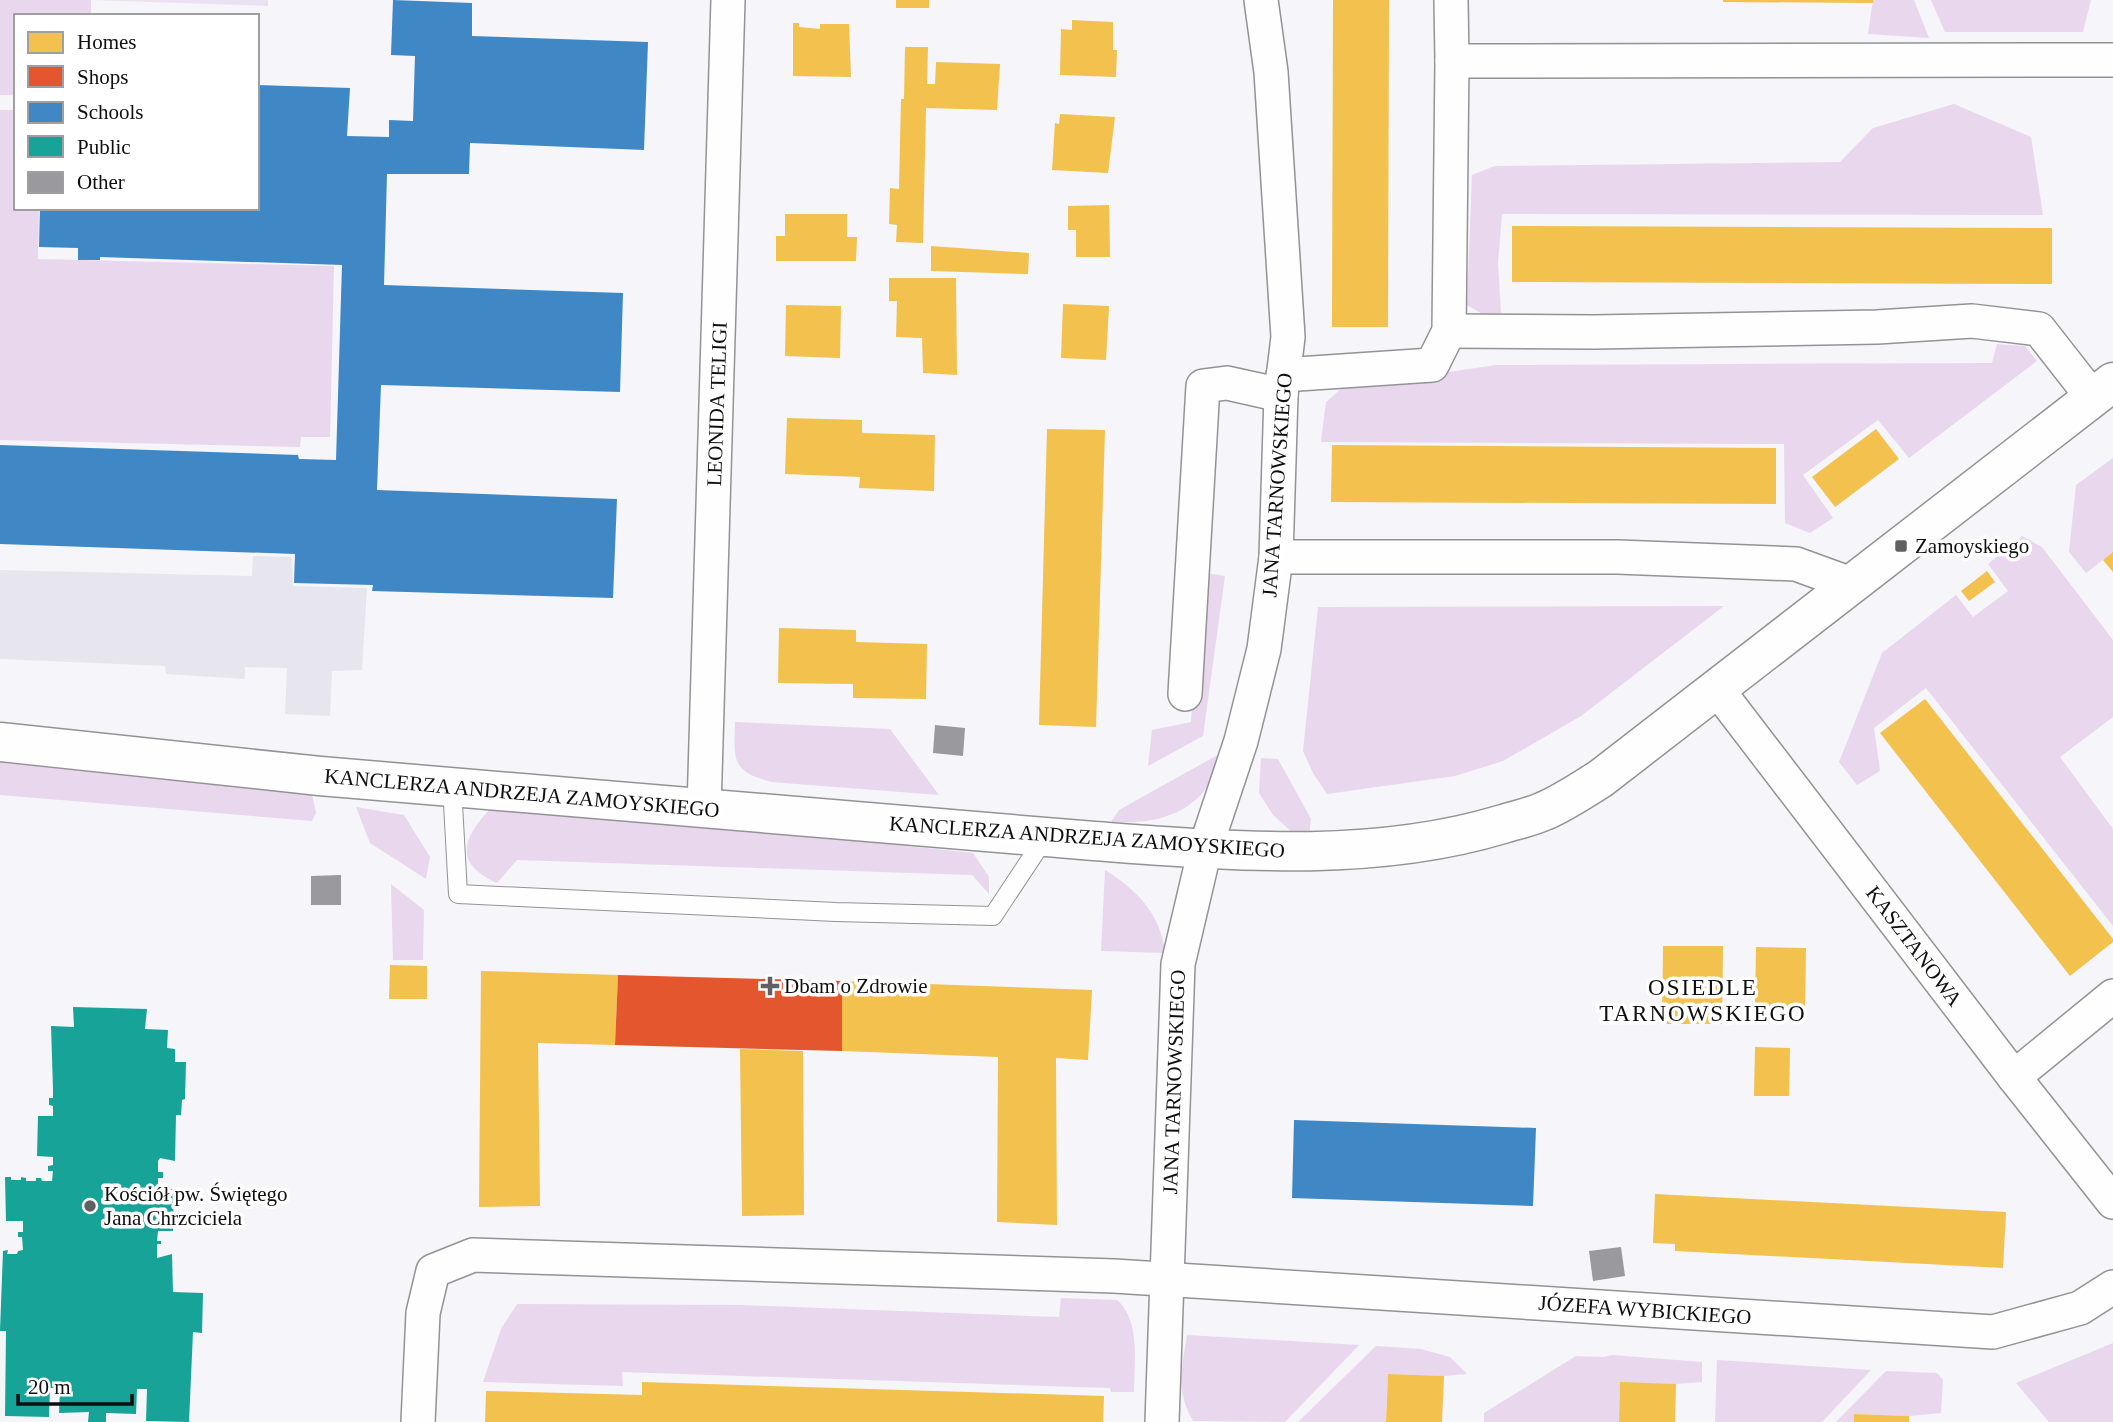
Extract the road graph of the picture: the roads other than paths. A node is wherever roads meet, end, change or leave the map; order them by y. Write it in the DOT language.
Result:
graph roads {
  1 [pos="728,0"];
  2 [pos="1261,0"];
  3 [pos="1451,0"];
  4 [pos="1451,61"];
  5 [pos="2113,61"];
  6 [pos="1449,331"];
  7 [pos="1282,385"];
  8 [pos="2103,390"];
  9 [pos="1276,556"];
  10 [pos="1851,584"];
  11 [pos="1717,689"];
  12 [pos="1185,694"];
  13 [pos="0,742"];
  14 [pos="452,786"];
  15 [pos="704,809"];
  16 [pos="1046,836"];
  17 [pos="1205,849"];
  18 [pos="2113,996"];
  19 [pos="2014,1077"];
  20 [pos="2113,1202"];
  21 [pos="1167,1279"];
  22 [pos="2113,1287"];
  23 [pos="418,1422"];
  24 [pos="1162,1422"];
  1 -- 15 [label="street, LEONIDA TELIGI"];
  2 -- 7 [label="street, JANA TARNOWSKIEGO"];
  3 -- 4 [label="street"];
  4 -- 5 [label="street"];
  4 -- 6 [label="street"];
  6 -- 7 [label="street"];
  6 -- 8 [label="street"];
  7 -- 9 [label="street, JANA TARNOWSKIEGO"];
  7 -- 12 [label="street"];
  8 -- 10 [label="street, KANCLERZA ANDRZEJA ZAMOYSKIEGO"];
  9 -- 10 [label="street"];
  9 -- 17 [label="street, JANA TARNOWSKIEGO"];
  10 -- 11 [label="street, KANCLERZA ANDRZEJA ZAMOYSKIEGO"];
  11 -- 17 [label="street, KANCLERZA ANDRZEJA ZAMOYSKIEGO"];
  11 -- 19 [label="street, KASZTANOWA"];
  13 -- 14 [label="street, KANCLERZA ANDRZEJA ZAMOYSKIEGO"];
  14 -- 15 [label="street, KANCLERZA ANDRZEJA ZAMOYSKIEGO"];
  14 -- 16 [label="lane"];
  15 -- 16 [label="street, KANCLERZA ANDRZEJA ZAMOYSKIEGO"];
  16 -- 17 [label="street, KANCLERZA ANDRZEJA ZAMOYSKIEGO"];
  17 -- 21 [label="street, JANA TARNOWSKIEGO"];
  18 -- 19 [label="street"];
  19 -- 20 [label="street, KASZTANOWA"];
  21 -- 22 [label="street, JÓZEFA WYBICKIEGO"];
  21 -- 23 [label="street, JÓZEFA WYBICKIEGO"];
  21 -- 24 [label="street, JANA TARNOWSKIEGO"];
}
